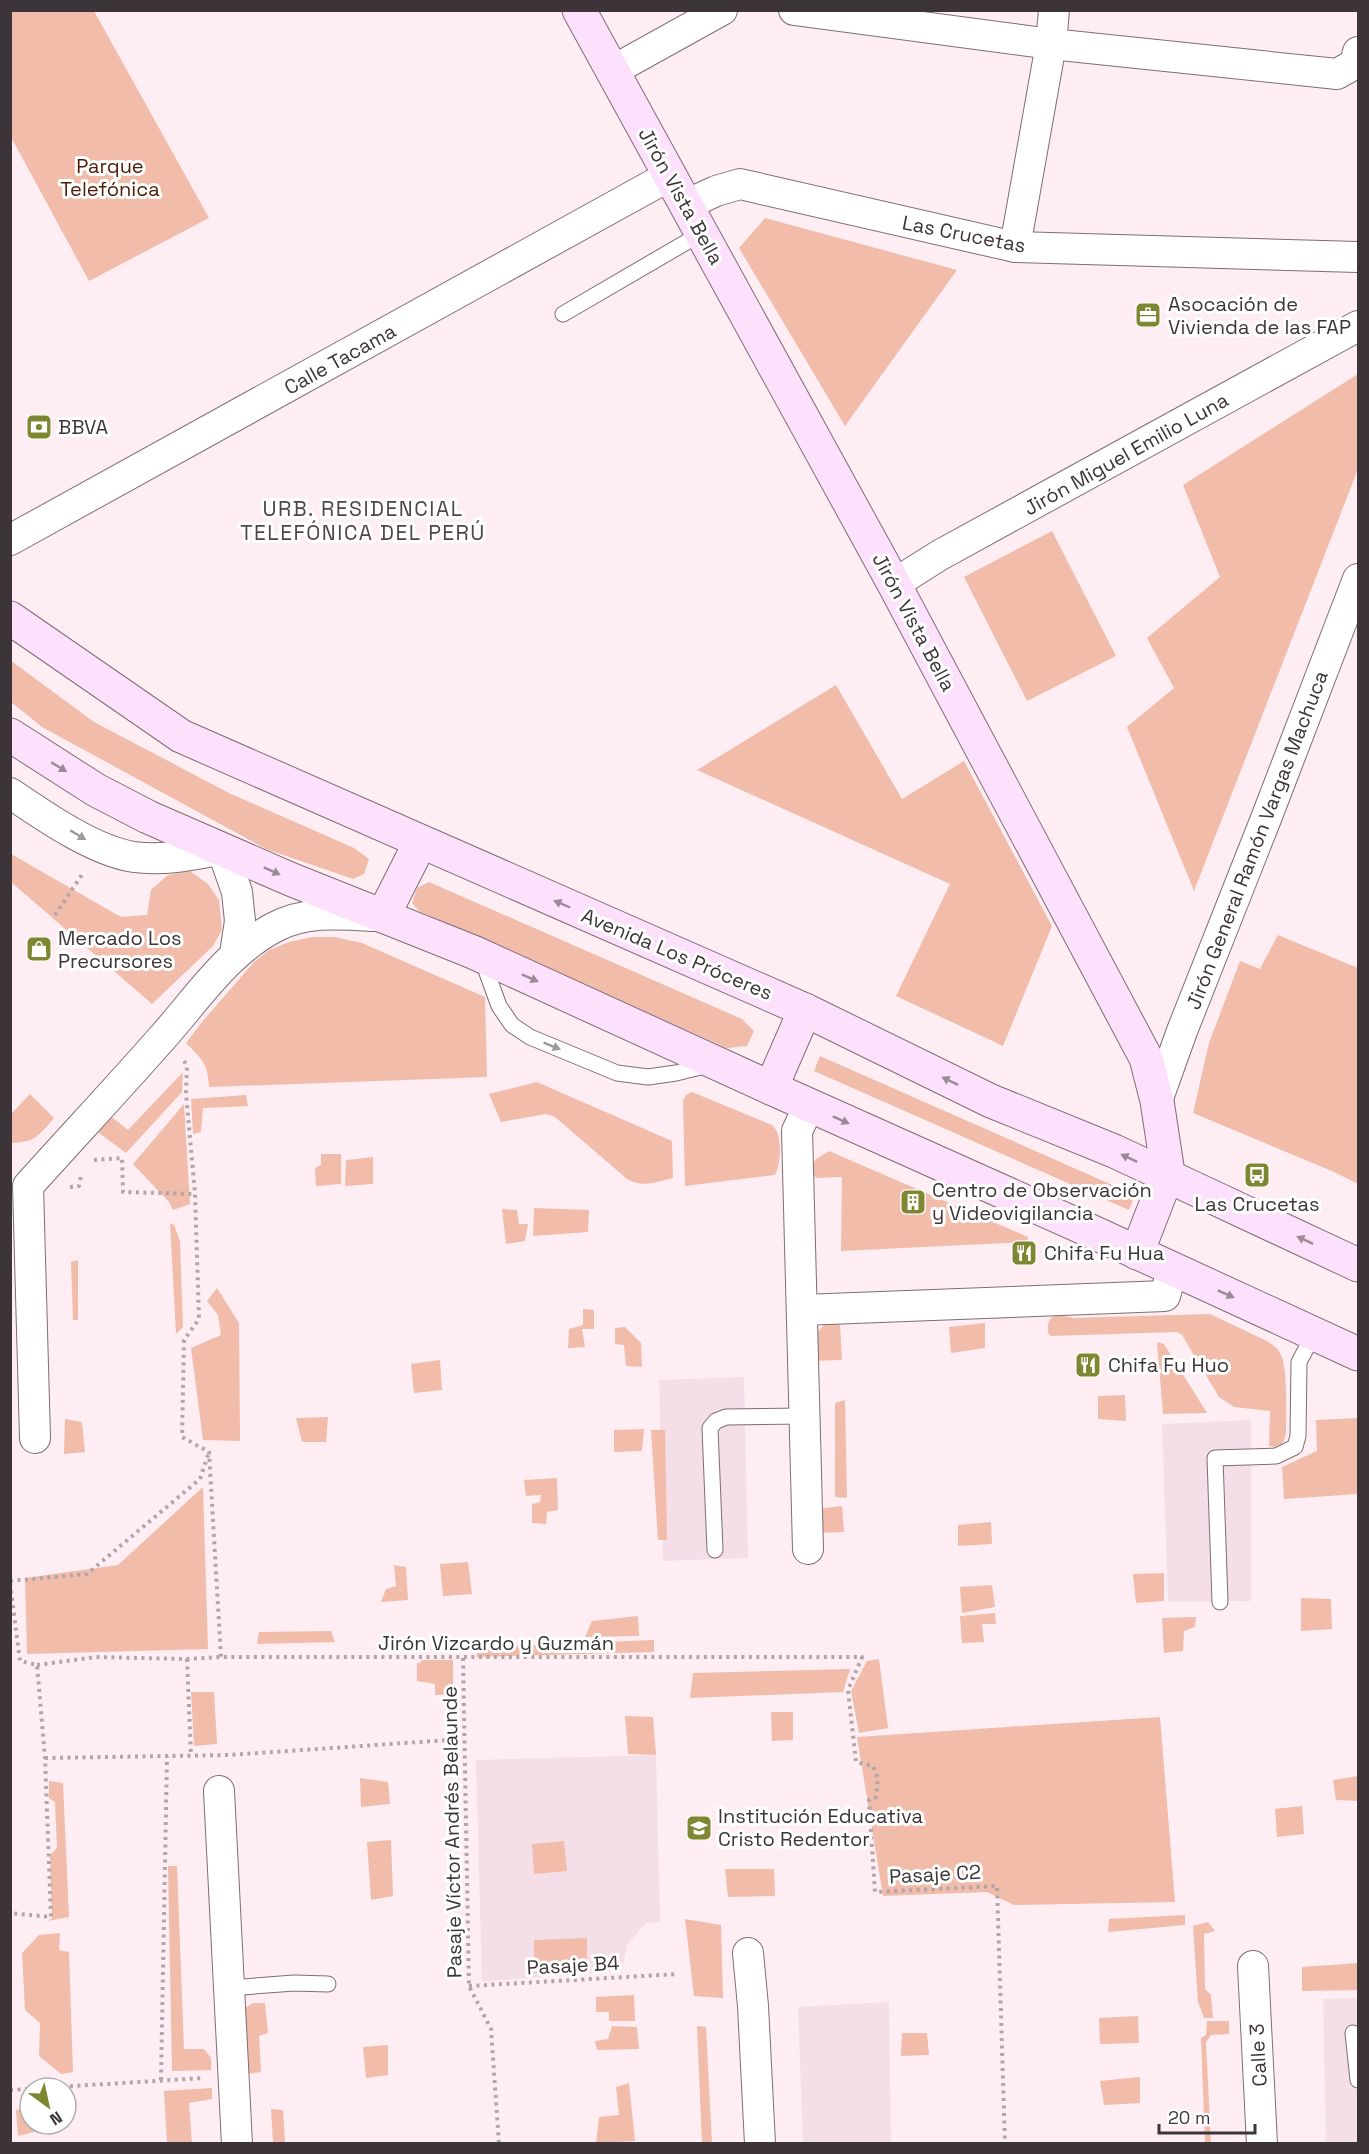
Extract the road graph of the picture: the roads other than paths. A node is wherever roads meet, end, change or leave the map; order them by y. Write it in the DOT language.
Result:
graph roads {
  1 [pos="579,10"];
  2 [pos="722,10"];
  3 [pos="794,10"];
  4 [pos="1054,10"];
  5 [pos="1051,44"];
  6 [pos="1359,52"];
  7 [pos="612,71"];
  8 [pos="669,176"];
  9 [pos="686,205"];
  10 [pos="702,234"];
  11 [pos="1015,247"];
  12 [pos="1359,257"];
  13 [pos="563,314"];
  14 [pos="1359,326"];
  15 [pos="10,540"];
  16 [pos="1359,579"];
  17 [pos="894,584"];
  18 [pos="10,618"];
  19 [pos="10,735"];
  20 [pos="18,802"];
  21 [pos="420,843"];
  22 [pos="222,849"];
  23 [pos="383,916"];
  24 [pos="235,954"];
  25 [pos="481,956"];
  26 [pos="805,1010"];
  27 [pos="717,1064"];
  28 [pos="771,1089"];
  29 [pos="1157,1101"];
  30 [pos="803,1118"];
  31 [pos="1167,1176"];
  32 [pos="19,1228"];
  33 [pos="1137,1254"];
  34 [pos="1359,1265"];
  35 [pos="1172,1270"];
  36 [pos="802,1310"];
  37 [pos="1314,1334"];
  38 [pos="1359,1354"];
  39 [pos="804,1416"];
  40 [pos="34,1438"];
  41 [pos="808,1549"];
  42 [pos="715,1550"];
  43 [pos="1220,1602"];
  44 [pos="219,1791"];
  45 [pos="748,1953"];
  46 [pos="1253,1966"];
  47 [pos="328,1984"];
  48 [pos="229,1988"];
  49 [pos="1353,2033"];
  50 [pos="1359,2080"];
  51 [pos="237,2144"];
  52 [pos="760,2144"];
  53 [pos="1262,2144"];
  1 -- 7 [label="main road, Jirón Vista Bella"];
  2 -- 7 [label="street"];
  3 -- 5 [label="street"];
  4 -- 5 [label="street"];
  5 -- 6 [label="street"];
  5 -- 11 [label="street"];
  7 -- 8 [label="main road, Jirón Vista Bella"];
  8 -- 9 [label="main road, Jirón Vista Bella"];
  8 -- 15 [label="street, Calle Tacama"];
  9 -- 10 [label="main road, Jirón Vista Bella"];
  9 -- 11 [label="street, Las Crucetas"];
  10 -- 13 [label="lane"];
  10 -- 17 [label="main road, Jirón Vista Bella"];
  11 -- 12 [label="street, Las Crucetas"];
  14 -- 17 [label="street, Jirón Miguel Emilio Luna"];
  16 -- 29 [label="street, Jirón General Ramón Vargas Machuca"];
  17 -- 29 [label="main road, Jirón Vista Bella"];
  18 -- 21 [label="main road, Avenida Los Próceres"];
  19 -- 22 [label="main road, one-way"];
  20 -- 22 [label="street, one-way"];
  21 -- 23 [label="main road"];
  26 -- 21 [label="main road, Avenida Los Próceres, one-way"];
  22 -- 23 [label="main road, one-way"];
  22 -- 24 [label="street"];
  23 -- 24 [label="street"];
  23 -- 25 [label="main road"];
  24 -- 32 [label="street"];
  25 -- 27 [label="main road, one-way"];
  25 -- 27 [label="lane, one-way"];
  26 -- 28 [label="main road"];
  31 -- 26 [label="main road, Avenida Los Próceres, one-way"];
  27 -- 28 [label="main road"];
  28 -- 30 [label="main road"];
  29 -- 31 [label="main road, Jirón Vista Bella"];
  30 -- 33 [label="main road, one-way"];
  30 -- 36 [label="street"];
  31 -- 33 [label="main road, Jirón Vista Bella"];
  34 -- 31 [label="main road, Avenida Los Próceres, one-way"];
  32 -- 40 [label="street"];
  33 -- 35 [label="main road"];
  35 -- 36 [label="street"];
  35 -- 37 [label="main road, one-way"];
  36 -- 39 [label="street"];
  37 -- 38 [label="main road"];
  37 -- 43 [label="lane"];
  39 -- 41 [label="street"];
  39 -- 42 [label="lane"];
  44 -- 48 [label="street"];
  45 -- 52 [label="street"];
  46 -- 53 [label="street, Calle 3"];
  47 -- 48 [label="lane"];
  48 -- 51 [label="street"];
  49 -- 50 [label="lane"];
}
